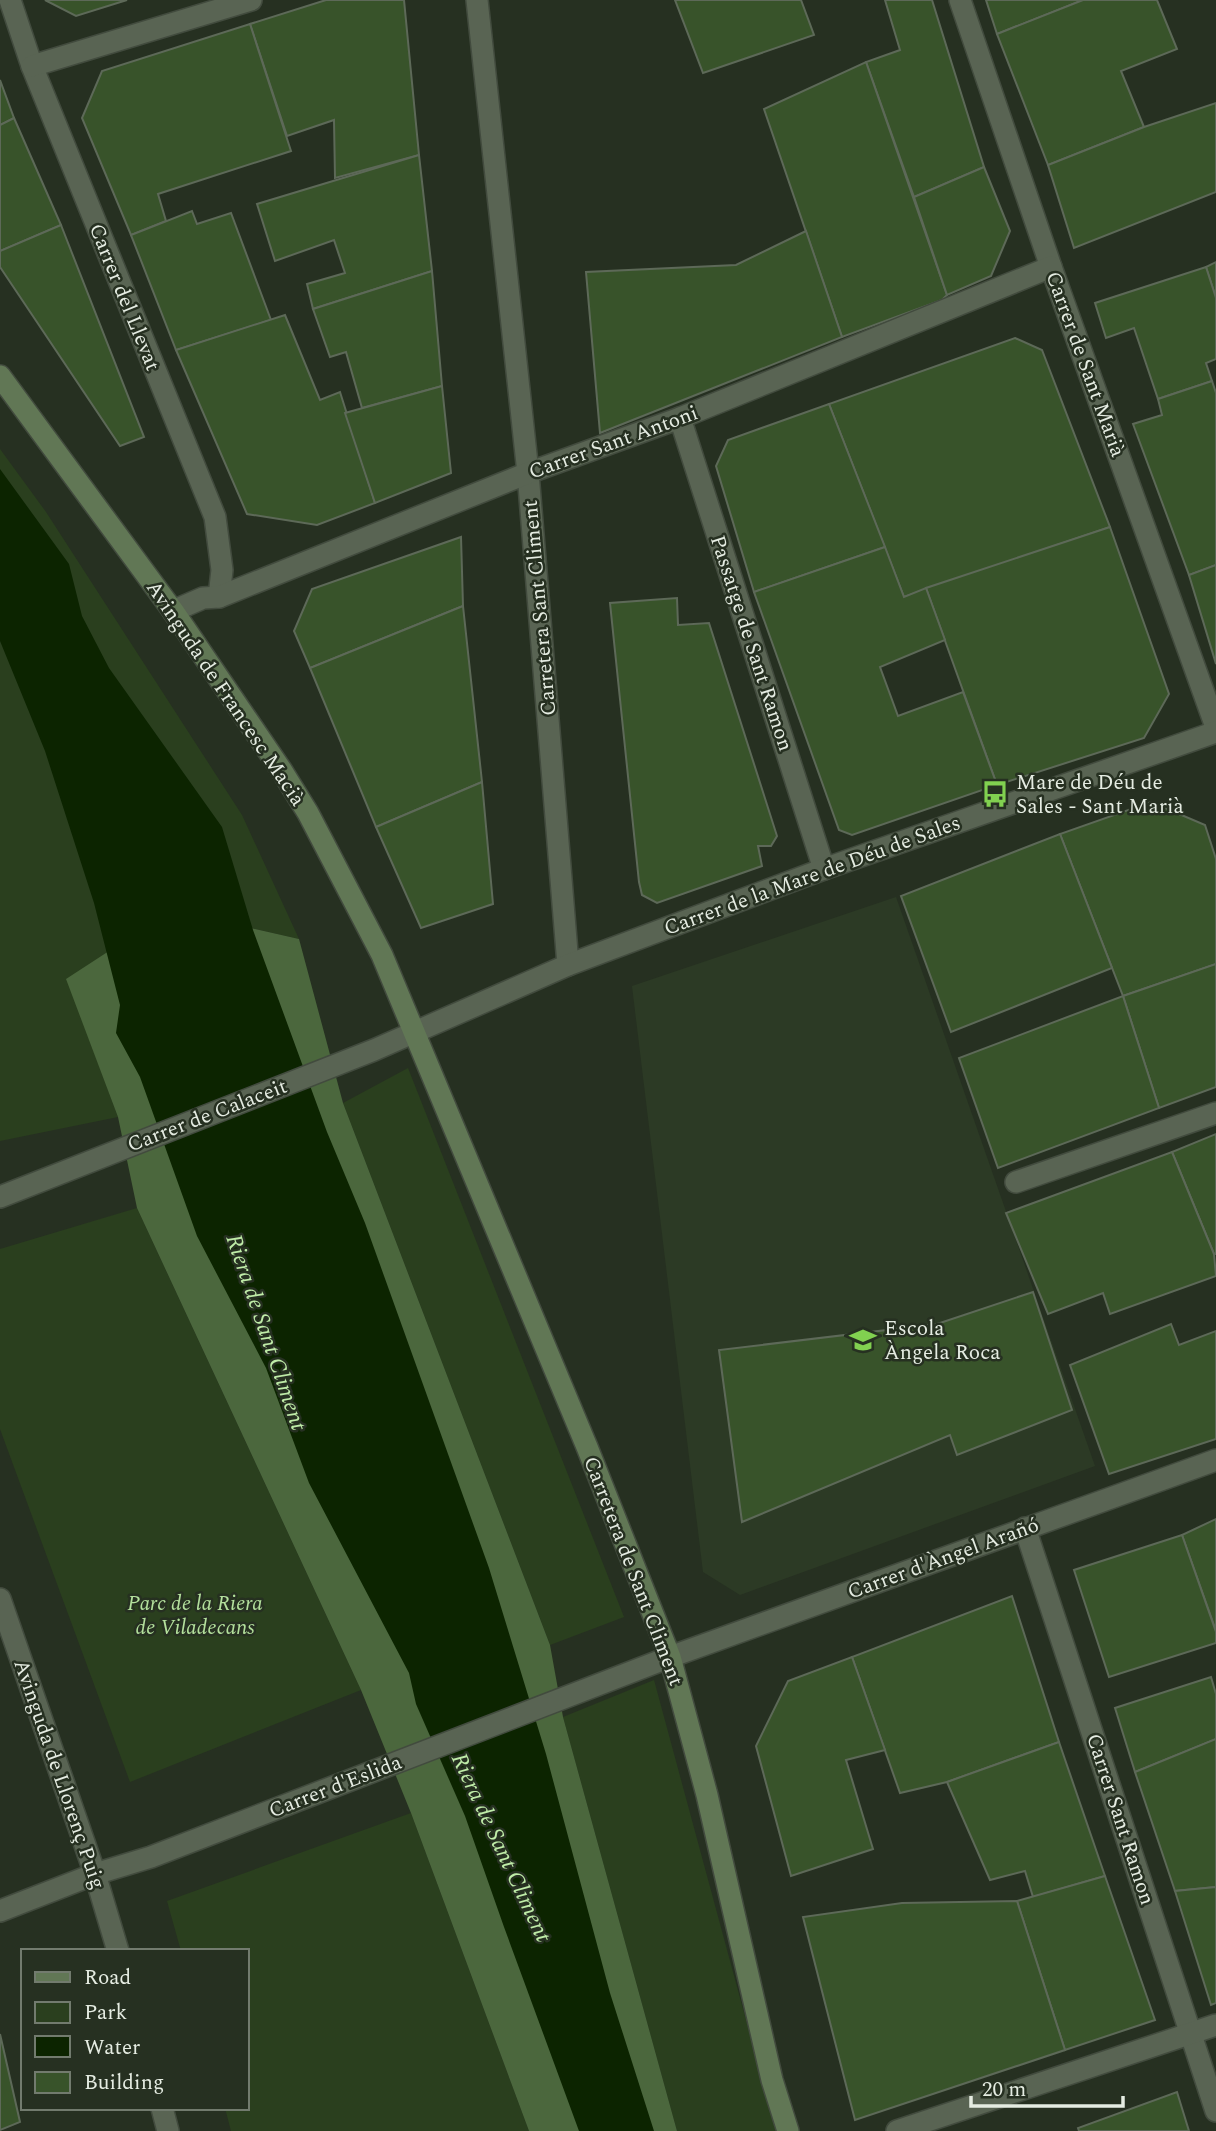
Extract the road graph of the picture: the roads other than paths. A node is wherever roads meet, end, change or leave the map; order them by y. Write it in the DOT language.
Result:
graph roads {
  1 [pos="10,0"];
  2 [pos="251,0"];
  3 [pos="477,0"];
  4 [pos="960,0"];
  5 [pos="32,66"];
  6 [pos="1051,267"];
  7 [pos="0,376"];
  8 [pos="680,418"];
  9 [pos="528,473"];
  10 [pos="219,597"];
  11 [pos="173,611"];
  12 [pos="1216,730"];
  13 [pos="824,869"];
  14 [pos="568,965"];
  15 [pos="414,1033"];
  16 [pos="1216,1113"];
  17 [pos="1016,1182"];
  18 [pos="0,1197"];
  19 [pos="1216,1460"];
  20 [pos="1025,1528"];
  21 [pos="0,1599"];
  22 [pos="670,1657"];
  23 [pos="95,1874"];
  24 [pos="0,1911"];
  25 [pos="117,1949"];
  26 [pos="1216,2025"];
  27 [pos="1191,2033"];
  28 [pos="163,2110"];
  29 [pos="1216,2111"];
  30 [pos="168,2131"];
  31 [pos="788,2131"];
  32 [pos="897,2131"];
  1 -- 5 [label="street, Carrer del Llevat"];
  2 -- 5 [label="street"];
  3 -- 9 [label="street, Carretera Sant Climent"];
  4 -- 6 [label="street, Carrer de Sant Marià"];
  5 -- 10 [label="street, Carrer del Llevat"];
  6 -- 8 [label="street, Carrer Sant Antoni"];
  6 -- 12 [label="street, Carrer de Sant Marià"];
  7 -- 11 [label="street, Avinguda de Francesc Macià"];
  8 -- 9 [label="street, Carrer Sant Antoni"];
  8 -- 13 [label="street, Passatge de Sant Ramon"];
  9 -- 10 [label="street, Carrer Sant Antoni"];
  9 -- 14 [label="street, Carretera Sant Climent"];
  10 -- 11 [label="street, Carrer Sant Antoni"];
  11 -- 15 [label="street, Avinguda de Francesc Macià"];
  12 -- 13 [label="street, Carrer de la Mare de Déu de Sales"];
  13 -- 14 [label="street, Carrer de la Mare de Déu de Sales"];
  14 -- 15 [label="street, Carrer de la Mare de Déu de Sales"];
  15 -- 18 [label="street, Carrer de Calaceit"];
  15 -- 22 [label="street, Carretera de Sant Climent"];
  16 -- 17 [label="street"];
  19 -- 20 [label="street, Carrer d'Àngel Arañó"];
  20 -- 22 [label="street, Carrer d'Àngel Arañó"];
  20 -- 27 [label="street, Carrer Sant Ramon"];
  21 -- 23 [label="street, Avinguda de Llorenç Puig"];
  22 -- 23 [label="street, Carrer d'Eslida"];
  22 -- 31 [label="street, Carretera de Sant Climent"];
  23 -- 24 [label="street, Carrer d'Eslida"];
  23 -- 25 [label="street, Avinguda de Llorenç Puig"];
  26 -- 27 [label="street"];
  27 -- 29 [label="street, Carrer Sant Ramon"];
  27 -- 32 [label="street"];
  28 -- 30 [label="street"];
}
